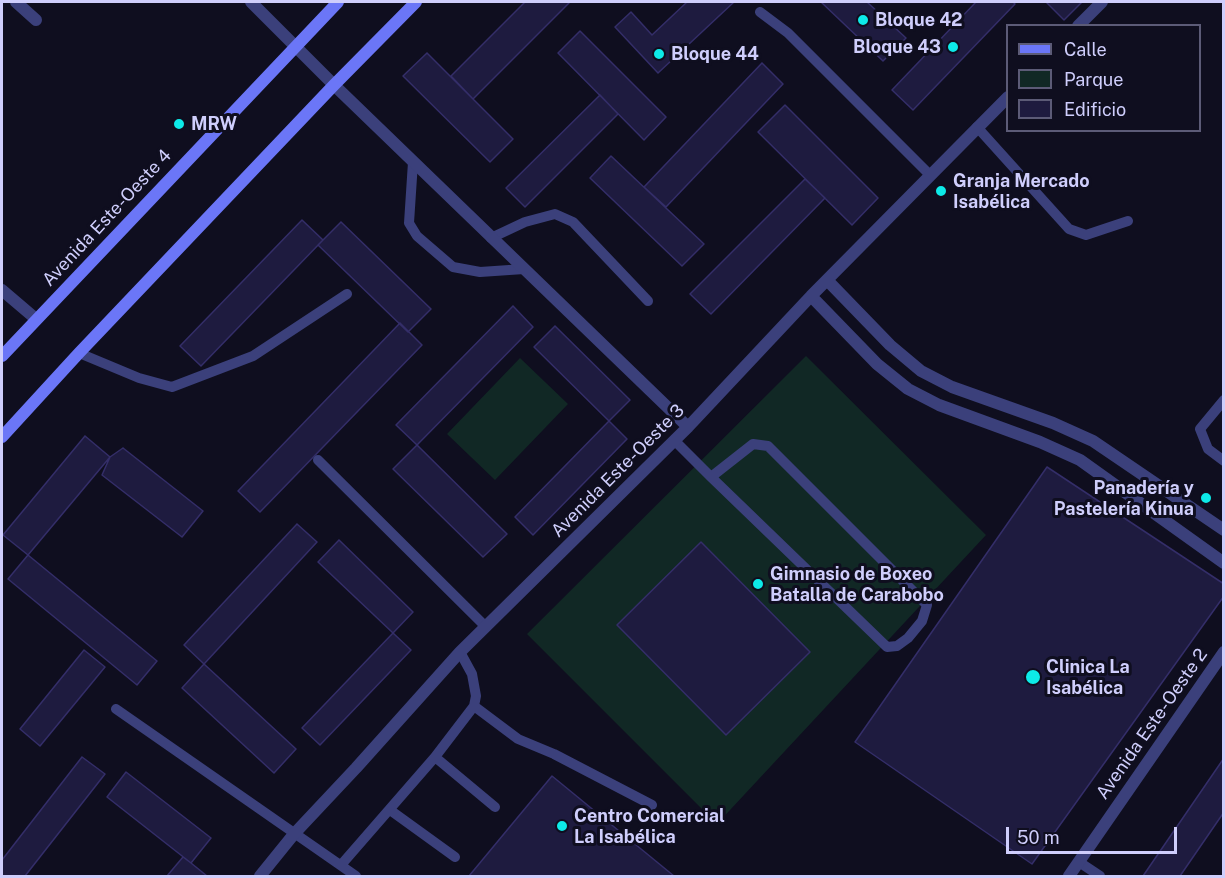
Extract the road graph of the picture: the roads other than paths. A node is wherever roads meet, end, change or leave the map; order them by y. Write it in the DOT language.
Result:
graph roads {
  1 [pos="16,2"];
  2 [pos="251,2"];
  3 [pos="338,2"];
  4 [pos="416,2"];
  5 [pos="1102,2"];
  6 [pos="760,12"];
  7 [pos="36,20"];
  8 [pos="1080,24"];
  9 [pos="295,45"];
  10 [pos="333,86"];
  11 [pos="1006,99"];
  12 [pos="977,127"];
  13 [pos="413,162"];
  14 [pos="930,175"];
  15 [pos="1128,221"];
  16 [pos="491,238"];
  17 [pos="524,269"];
  18 [pos="827,280"];
  19 [pos="2,290"];
  20 [pos="347,294"];
  21 [pos="811,296"];
  22 [pos="648,301"];
  23 [pos="36,318"];
  24 [pos="79,353"];
  25 [pos="2,356"];
  26 [pos="1224,400"];
  27 [pos="688,428"];
  28 [pos="2,438"];
  29 [pos="675,441"];
  30 [pos="318,460"];
  31 [pos="1224,461"];
  32 [pos="711,477"];
  33 [pos="1224,530"];
  34 [pos="1224,563"];
  35 [pos="486,627"];
  36 [pos="460,652"];
  37 [pos="1221,660"];
  38 [pos="474,706"];
  39 [pos="116,710"];
  40 [pos="435,757"];
  41 [pos="652,805"];
  42 [pos="495,807"];
  43 [pos="390,810"];
  44 [pos="294,834"];
  45 [pos="455,857"];
  46 [pos="1079,862"];
  47 [pos="341,865"];
  48 [pos="260,876"];
  49 [pos="356,876"];
  50 [pos="1069,876"];
  51 [pos="1100,876"];
  1 -- 7 [label="street"];
  2 -- 9 [label="street"];
  3 -- 9 [label="main road, Avenida Este-Oeste 4"];
  4 -- 10 [label="main road"];
  5 -- 8 [label="street"];
  6 -- 14 [label="lane"];
  9 -- 10 [label="street"];
  9 -- 23 [label="main road, Avenida Este-Oeste 4"];
  10 -- 13 [label="street"];
  10 -- 24 [label="main road"];
  11 -- 12 [label="street, Avenida Este-Oeste 3"];
  12 -- 14 [label="street, Avenida Este-Oeste 3"];
  12 -- 15 [label="lane"];
  13 -- 16 [label="street"];
  13 -- 17 [label="lane"];
  14 -- 18 [label="street, Avenida Este-Oeste 3"];
  16 -- 17 [label="street"];
  16 -- 22 [label="lane"];
  17 -- 27 [label="street"];
  18 -- 21 [label="street, Avenida Este-Oeste 3"];
  18 -- 33 [label="street"];
  19 -- 23 [label="street"];
  20 -- 24 [label="lane"];
  21 -- 27 [label="street, Avenida Este-Oeste 3"];
  21 -- 34 [label="street"];
  23 -- 25 [label="main road, Avenida Este-Oeste 4"];
  24 -- 28 [label="main road"];
  26 -- 31 [label="lane"];
  27 -- 29 [label="street, Avenida Este-Oeste 3"];
  29 -- 32 [label="lane"];
  29 -- 35 [label="street, Avenida Este-Oeste 3"];
  30 -- 35 [label="lane"];
  32 -- 32 [label="lane"];
  35 -- 36 [label="street, Avenida Este-Oeste 3"];
  36 -- 38 [label="lane"];
  36 -- 44 [label="street, Avenida Este-Oeste 3"];
  37 -- 46 [label="street, Avenida Este-Oeste 2"];
  38 -- 40 [label="lane"];
  38 -- 41 [label="lane"];
  39 -- 44 [label="lane"];
  40 -- 42 [label="lane"];
  40 -- 43 [label="lane"];
  43 -- 45 [label="lane"];
  43 -- 47 [label="lane"];
  44 -- 47 [label="lane"];
  44 -- 48 [label="street, Avenida Este-Oeste 3"];
  46 -- 50 [label="street, Avenida Este-Oeste 2"];
  46 -- 51 [label="lane"];
  47 -- 49 [label="lane"];
}
